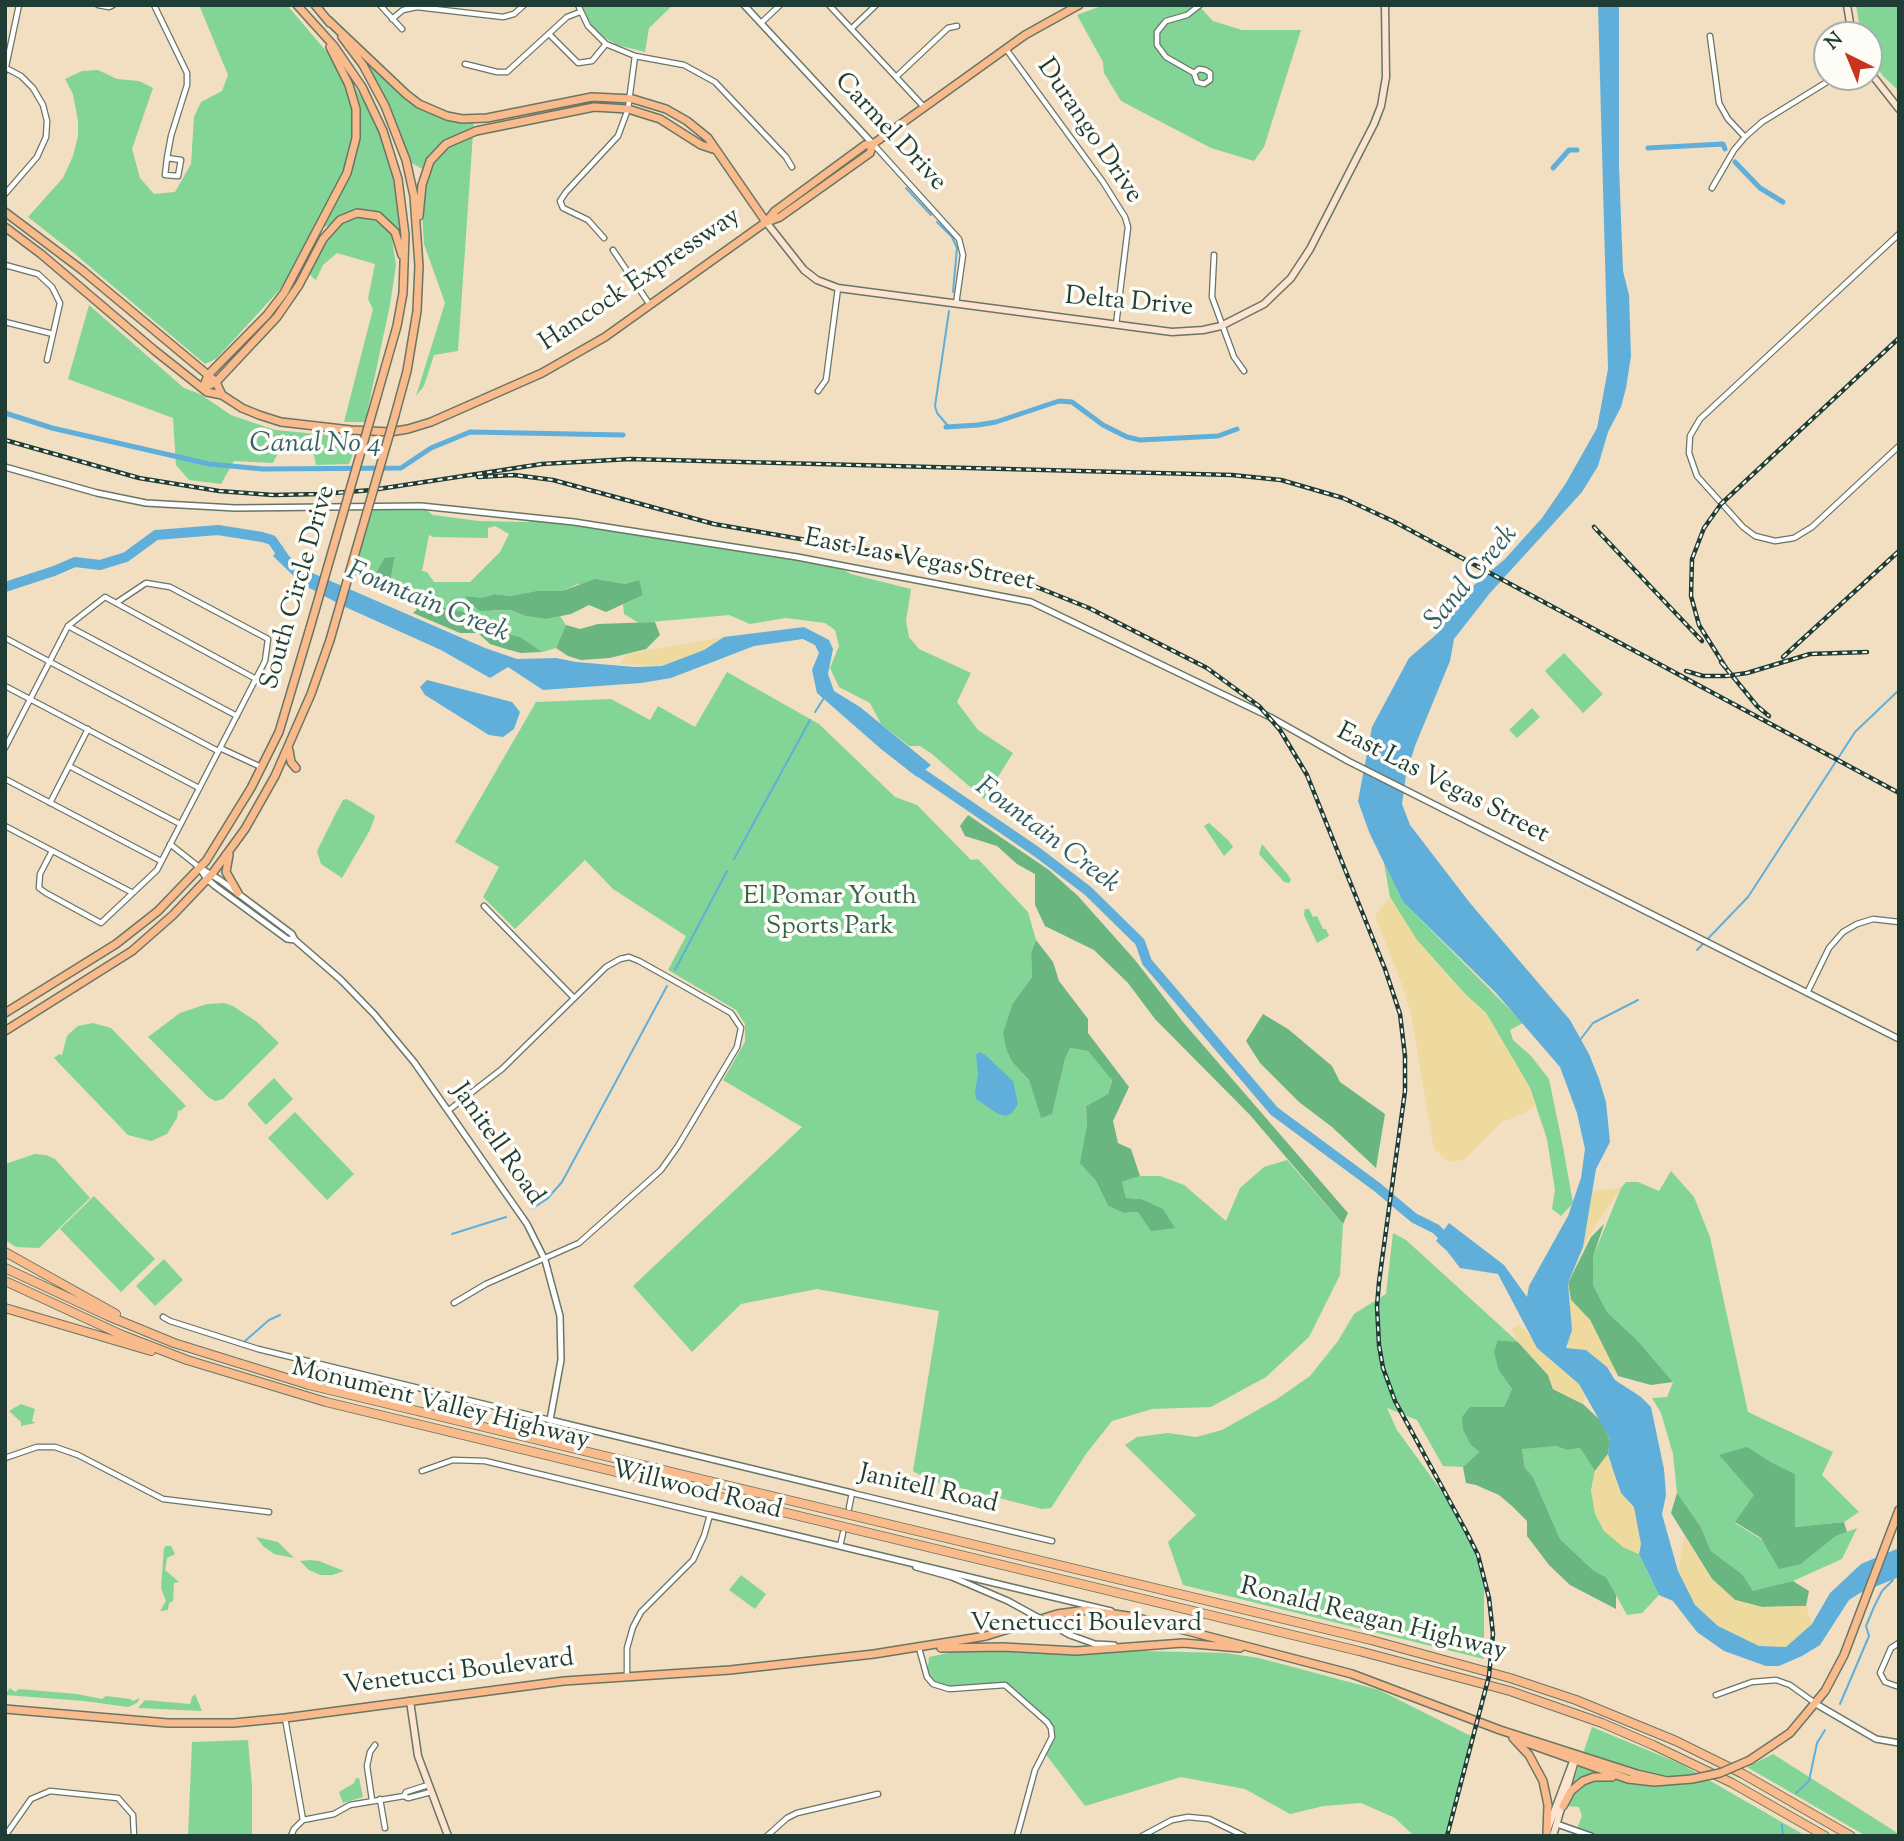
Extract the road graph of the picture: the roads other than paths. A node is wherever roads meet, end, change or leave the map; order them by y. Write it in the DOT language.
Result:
graph roads {
  1 [pos="19,5"];
  2 [pos="98,5"];
  3 [pos="113,5"];
  4 [pos="154,5"];
  5 [pos="297,5"];
  6 [pos="315,5"];
  7 [pos="380,5"];
  8 [pos="466,5"];
  9 [pos="524,5"];
  10 [pos="578,5"];
  11 [pos="744,5"];
  12 [pos="780,5"];
  13 [pos="829,5"];
  14 [pos="876,5"];
  15 [pos="1079,5"];
  16 [pos="1200,5"];
  17 [pos="1385,5"];
  18 [pos="426,6"];
  19 [pos="464,12"];
  20 [pos="580,12"];
  21 [pos="392,19"];
  22 [pos="328,20"];
  23 [pos="761,23"];
  24 [pos="957,26"];
  25 [pos="402,29"];
  26 [pos="851,29"];
  27 [pos="549,34"];
  28 [pos="325,36"];
  29 [pos="1710,36"];
  30 [pos="606,44"];
  31 [pos="1006,49"];
  32 [pos="635,56"];
  33 [pos="465,64"];
  34 [pos="6,70"];
  35 [pos="1194,73"];
  36 [pos="896,77"];
  37 [pos="1883,89"];
  38 [pos="1813,91"];
  39 [pos="629,99"];
  40 [pos="559,103"];
  41 [pos="924,108"];
  42 [pos="628,109"];
  43 [pos="1899,109"];
  44 [pos="545,115"];
  45 [pos="1745,137"];
  46 [pos="873,144"];
  47 [pos="714,150"];
  48 [pos="167,158"];
  49 [pos="792,167"];
  50 [pos="7,185"];
  51 [pos="1713,188"];
  52 [pos="5,194"];
  53 [pos="5,212"];
  54 [pos="766,222"];
  55 [pos="417,223"];
  56 [pos="5,227"];
  57 [pos="1899,234"];
  58 [pos="604,238"];
  59 [pos="614,250"];
  60 [pos="1214,255"];
  61 [pos="5,265"];
  62 [pos="405,270"];
  63 [pos="838,288"];
  64 [pos="957,304"];
  65 [pos="651,306"];
  66 [pos="5,323"];
  67 [pos="1116,325"];
  68 [pos="1221,326"];
  69 [pos="54,334"];
  70 [pos="47,360"];
  71 [pos="1244,371"];
  72 [pos="208,375"];
  73 [pos="216,382"];
  74 [pos="203,388"];
  75 [pos="818,391"];
  76 [pos="222,395"];
  77 [pos="1899,446"];
  78 [pos="5,467"];
  79 [pos="116,603"];
  80 [pos="68,626"];
  81 [pos="5,638"];
  82 [pos="50,662"];
  83 [pos="256,680"];
  84 [pos="5,686"];
  85 [pos="31,699"];
  86 [pos="237,716"];
  87 [pos="88,729"];
  88 [pos="5,733"];
  89 [pos="12,736"];
  90 [pos="291,743"];
  91 [pos="5,748"];
  92 [pos="219,749"];
  93 [pos="69,766"];
  94 [pos="262,767"];
  95 [pos="275,776"];
  96 [pos="5,779"];
  97 [pos="199,788"];
  98 [pos="50,803"];
  99 [pos="180,824"];
  100 [pos="5,826"];
  101 [pos="170,844"];
  102 [pos="230,850"];
  103 [pos="52,851"];
  104 [pos="161,861"];
  105 [pos="200,868"];
  106 [pos="209,877"];
  107 [pos="133,893"];
  108 [pos="238,893"];
  109 [pos="484,906"];
  110 [pos="1899,922"];
  111 [pos="295,940"];
  112 [pos="1807,993"];
  113 [pos="574,998"];
  114 [pos="5,1013"];
  115 [pos="5,1031"];
  116 [pos="1899,1040"];
  117 [pos="449,1111"];
  118 [pos="5,1252"];
  119 [pos="545,1260"];
  120 [pos="5,1268"];
  121 [pos="5,1281"];
  122 [pos="454,1303"];
  123 [pos="5,1307"];
  124 [pos="163,1317"];
  125 [pos="235,1363"];
  126 [pos="205,1365"];
  127 [pos="550,1420"];
  128 [pos="5,1458"];
  129 [pos="422,1471"];
  130 [pos="852,1493"];
  131 [pos="849,1508"];
  132 [pos="1899,1510"];
  133 [pos="269,1512"];
  134 [pos="710,1515"];
  135 [pos="859,1517"];
  136 [pos="843,1533"];
  137 [pos="876,1535"];
  138 [pos="1052,1541"];
  139 [pos="840,1546"];
  140 [pos="903,1562"];
  141 [pos="1135,1617"];
  142 [pos="1899,1643"];
  143 [pos="1143,1645"];
  144 [pos="919,1648"];
  145 [pos="1254,1650"];
  146 [pos="627,1677"];
  147 [pos="1899,1687"];
  148 [pos="1716,1695"];
  149 [pos="410,1701"];
  150 [pos="1816,1704"];
  151 [pos="5,1709"];
  152 [pos="285,1718"];
  153 [pos="1500,1730"];
  154 [pos="1512,1737"];
  155 [pos="1899,1743"];
  156 [pos="375,1745"];
  157 [pos="1574,1759"];
  158 [pos="1628,1779"];
  159 [pos="1667,1781"];
  160 [pos="429,1788"];
  161 [pos="878,1794"];
  162 [pos="380,1799"];
  163 [pos="372,1800"];
  164 [pos="1563,1806"];
  165 [pos="303,1820"];
  166 [pos="1557,1824"];
  167 [pos="385,1828"];
  168 [pos="1548,1835"];
  169 [pos="1589,1835"];
  170 [pos="5,1836"];
  171 [pos="134,1836"];
  172 [pos="291,1836"];
  173 [pos="448,1836"];
  174 [pos="767,1836"];
  175 [pos="1017,1836"];
  176 [pos="1142,1836"];
  177 [pos="1244,1836"];
  178 [pos="1574,1836"];
  179 [pos="1825,1836"];
  180 [pos="1851,1836"];
  1 -- 34 [label="street"];
  2 -- 3 [label="street"];
  4 -- 48 [label="street"];
  5 -- 28 [label="main road, South Circle Drive"];
  6 -- 22 [label="main road, South Circle Drive"];
  7 -- 21 [label="street"];
  8 -- 19 [label="street"];
  9 -- 19 [label="street"];
  10 -- 20 [label="street"];
  11 -- 23 [label="street, Carmel Drive"];
  12 -- 23 [label="street"];
  13 -- 26 [label="street"];
  14 -- 26 [label="street"];
  15 -- 31 [label="main road, Hancock Expressway"];
  16 -- 35 [label="street"];
  17 -- 68 [label="main road, Delta Drive"];
  18 -- 19 [label="street"];
  18 -- 21 [label="street"];
  20 -- 27 [label="street"];
  20 -- 30 [label="street"];
  21 -- 25 [label="street"];
  22 -- 40 [label="main road"];
  22 -- 55 [label="main road, South Circle Drive"];
  23 -- 46 [label="street, Carmel Drive"];
  24 -- 36 [label="street"];
  26 -- 36 [label="street"];
  27 -- 30 [label="street"];
  27 -- 33 [label="street"];
  28 -- 62 [label="main road, South Circle Drive"];
  28 -- 72 [label="main road"];
  29 -- 45 [label="street"];
  30 -- 32 [label="street"];
  31 -- 41 [label="main road, Hancock Expressway"];
  31 -- 67 [label="street, Durango Drive"];
  32 -- 39 [label="street"];
  32 -- 49 [label="street"];
  34 -- 50 [label="street"];
  36 -- 41 [label="street"];
  37 -- 43 [label="main road"];
  38 -- 45 [label="street"];
  39 -- 40 [label="main road"];
  39 -- 42 [label="street"];
  39 -- 47 [label="main road"];
  40 -- 44 [label="main road"];
  41 -- 46 [label="main road, Hancock Expressway"];
  42 -- 44 [label="main road"];
  42 -- 47 [label="main road"];
  42 -- 58 [label="street"];
  44 -- 55 [label="main road"];
  45 -- 51 [label="street"];
  46 -- 54 [label="main road, Hancock Expressway"];
  46 -- 64 [label="street, Carmel Drive"];
  47 -- 54 [label="main road"];
  48 -- 48 [label="street"];
  50 -- 52 [label="street"];
  53 -- 72 [label="main road"];
  54 -- 63 [label="main road, Delta Drive"];
  54 -- 65 [label="main road, Hancock Expressway"];
  55 -- 90 [label="main road, South Circle Drive, bridge"];
  56 -- 74 [label="main road, Hancock Expressway"];
  57 -- 77 [label="street"];
  59 -- 65 [label="street"];
  60 -- 68 [label="street"];
  61 -- 69 [label="street"];
  62 -- 73 [label="main road"];
  62 -- 94 [label="main road, South Circle Drive, bridge"];
  63 -- 64 [label="main road, Delta Drive"];
  63 -- 75 [label="street"];
  64 -- 67 [label="main road, Delta Drive"];
  65 -- 76 [label="main road, Hancock Expressway"];
  66 -- 69 [label="street"];
  67 -- 68 [label="main road, Delta Drive"];
  68 -- 71 [label="street"];
  69 -- 70 [label="street"];
  72 -- 73 [label="main road"];
  72 -- 74 [label="main road"];
  73 -- 74 [label="main road"];
  73 -- 76 [label="main road"];
  74 -- 76 [label="main road, Hancock Expressway"];
  78 -- 112 [label="street, East Las Vegas Street"];
  79 -- 80 [label="street"];
  79 -- 83 [label="street"];
  79 -- 83 [label="street"];
  80 -- 82 [label="street"];
  80 -- 86 [label="street"];
  81 -- 82 [label="street"];
  82 -- 85 [label="street"];
  82 -- 92 [label="street"];
  83 -- 86 [label="street"];
  84 -- 85 [label="street"];
  85 -- 87 [label="street"];
  85 -- 89 [label="street"];
  86 -- 92 [label="street"];
  87 -- 93 [label="street"];
  87 -- 97 [label="street"];
  88 -- 89 [label="street"];
  89 -- 91 [label="street"];
  90 -- 95 [label="main road, South Circle Drive"];
  90 -- 95 [label="main road"];
  92 -- 94 [label="street"];
  92 -- 97 [label="street"];
  93 -- 98 [label="street"];
  93 -- 99 [label="street"];
  94 -- 105 [label="main road, South Circle Drive"];
  95 -- 102 [label="main road, South Circle Drive"];
  96 -- 98 [label="street"];
  97 -- 99 [label="street"];
  98 -- 104 [label="street"];
  99 -- 101 [label="street"];
  100 -- 103 [label="street"];
  101 -- 104 [label="street"];
  101 -- 105 [label="street, Janitell Road"];
  102 -- 106 [label="main road, South Circle Drive"];
  102 -- 108 [label="main road"];
  103 -- 107 [label="street"];
  103 -- 107 [label="street"];
  104 -- 107 [label="street"];
  105 -- 106 [label="street, Janitell Road"];
  105 -- 114 [label="main road, South Circle Drive"];
  106 -- 108 [label="street, Janitell Road"];
  106 -- 111 [label="street, Janitell Road"];
  106 -- 115 [label="main road, South Circle Drive"];
  108 -- 111 [label="street, Janitell Road"];
  109 -- 113 [label="street"];
  110 -- 112 [label="street"];
  111 -- 117 [label="street, Janitell Road"];
  112 -- 116 [label="street, East Las Vegas Street"];
  113 -- 117 [label="street"];
  113 -- 119 [label="street"];
  117 -- 119 [label="street, Janitell Road"];
  118 -- 125 [label="highway"];
  119 -- 122 [label="street"];
  119 -- 127 [label="street, Janitell Road"];
  120 -- 125 [label="highway, Monument Valley Highway"];
  121 -- 126 [label="highway, Monument Valley Highway"];
  123 -- 126 [label="highway"];
  124 -- 127 [label="street, Janitell Road"];
  125 -- 135 [label="highway, Monument Valley Highway"];
  126 -- 137 [label="highway, Monument Valley Highway"];
  127 -- 130 [label="street, Janitell Road"];
  128 -- 133 [label="street"];
  129 -- 134 [label="street, Willwood Road"];
  130 -- 131 [label="street"];
  130 -- 138 [label="street, Janitell Road"];
  132 -- 150 [label="main road"];
  134 -- 139 [label="street, Willwood Road"];
  134 -- 146 [label="street"];
  135 -- 180 [label="highway, Ronald Reagan Highway"];
  136 -- 139 [label="street"];
  137 -- 179 [label="highway, Ronald Reagan Highway"];
  139 -- 140 [label="street, Willwood Road"];
  140 -- 141 [label="street, Willwood Road"];
  140 -- 143 [label="street, Willwood Road, bridge"];
  141 -- 144 [label="main road, Venetucci Boulevard"];
  141 -- 145 [label="main road, Venetucci Boulevard"];
  142 -- 147 [label="street"];
  143 -- 144 [label="main road, Venetucci Boulevard"];
  143 -- 145 [label="main road, Venetucci Boulevard"];
  144 -- 146 [label="main road, Venetucci Boulevard"];
  144 -- 175 [label="street"];
  145 -- 153 [label="main road, Venetucci Boulevard"];
  146 -- 149 [label="main road, Venetucci Boulevard"];
  148 -- 150 [label="street"];
  149 -- 152 [label="main road, Venetucci Boulevard"];
  149 -- 160 [label="main road"];
  150 -- 155 [label="street"];
  150 -- 159 [label="main road, bridge"];
  151 -- 152 [label="main road, Venetucci Boulevard"];
  152 -- 165 [label="street"];
  153 -- 154 [label="main road, Venetucci Boulevard"];
  153 -- 157 [label="main road, Venetucci Boulevard"];
  154 -- 157 [label="main road, Venetucci Boulevard"];
  154 -- 168 [label="main road"];
  156 -- 163 [label="street"];
  157 -- 158 [label="main road"];
  157 -- 159 [label="main road"];
  157 -- 164 [label="main road"];
  157 -- 168 [label="main road"];
  158 -- 159 [label="main road"];
  158 -- 164 [label="main road"];
  160 -- 162 [label="street"];
  160 -- 173 [label="main road"];
  161 -- 174 [label="street"];
  162 -- 163 [label="street"];
  162 -- 167 [label="street"];
  163 -- 165 [label="street"];
  164 -- 166 [label="main road"];
  165 -- 172 [label="street"];
  166 -- 168 [label="main road"];
  166 -- 169 [label="street"];
  169 -- 178 [label="street"];
  170 -- 171 [label="street"];
  176 -- 177 [label="street"];
}
